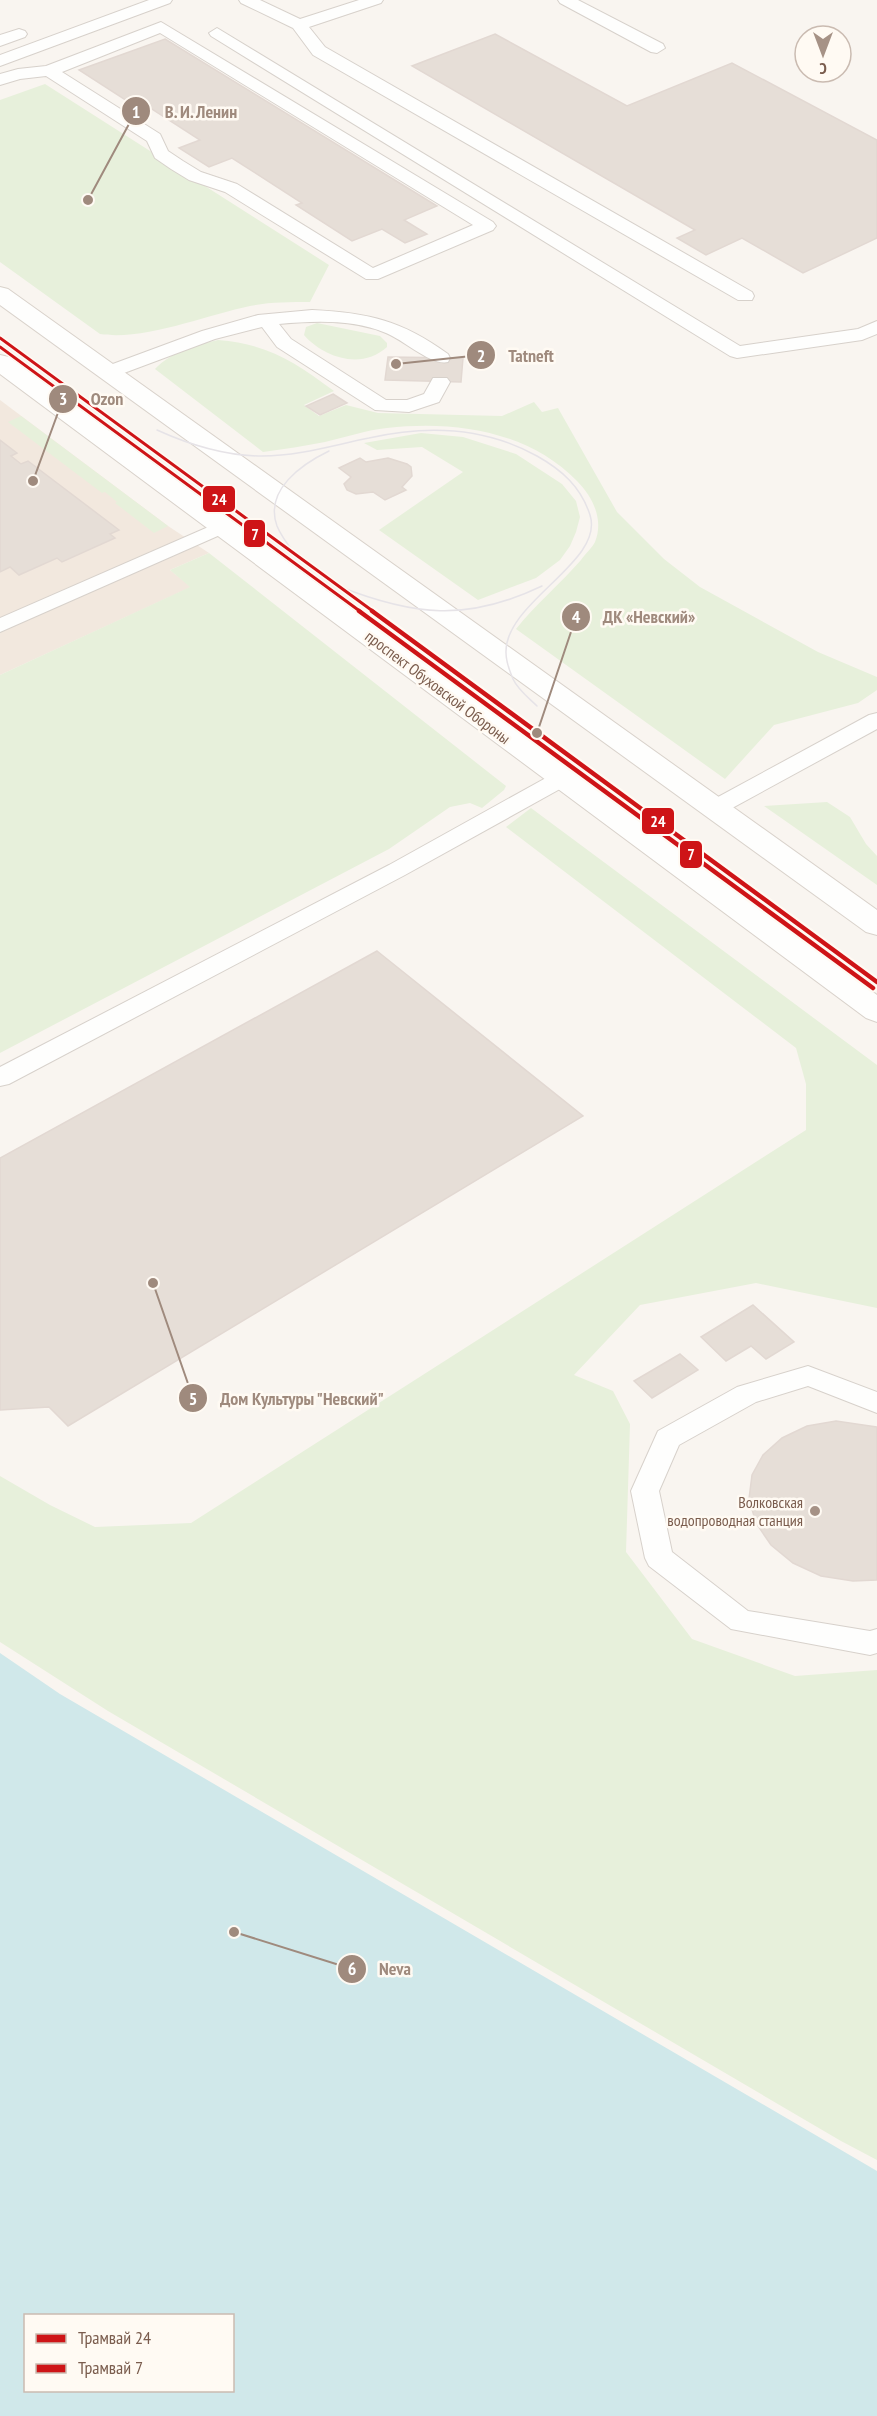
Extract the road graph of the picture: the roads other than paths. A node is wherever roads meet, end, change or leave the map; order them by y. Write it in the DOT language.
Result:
graph roads {
  1 [pos="164,0"];
  2 [pos="246,0"];
  3 [pos="375,0"];
  4 [pos="566,0"];
  5 [pos="299,25"];
  6 [pos="217,33"];
  7 [pos="18,34"];
  8 [pos="0,41"];
  9 [pos="657,48"];
  10 [pos="0,61"];
  11 [pos="49,71"];
  12 [pos="0,80"];
  13 [pos="0,294"];
  14 [pos="745,296"];
  15 [pos="265,320"];
  16 [pos="877,327"];
  17 [pos="441,358"];
  18 [pos="0,362"];
  19 [pos="109,372"];
  20 [pos="440,382"];
  21 [pos="222,527"];
  22 [pos="0,626"];
  23 [pos="877,720"];
  24 [pos="561,779"];
  25 [pos="715,808"];
  26 [pos="877,925"];
  27 [pos="877,1011"];
  28 [pos="0,1078"];
  29 [pos="877,1403"];
  30 [pos="877,1641"];
  1 -- 10 [label="lane"];
  2 -- 5 [label="lane"];
  3 -- 5 [label="lane"];
  4 -- 9 [label="lane"];
  5 -- 14 [label="lane"];
  6 -- 16 [label="lane"];
  7 -- 8 [label="lane"];
  11 -- 11 [label="lane"];
  11 -- 12 [label="lane"];
  13 -- 19 [label="main road"];
  15 -- 17 [label="lane"];
  15 -- 19 [label="lane"];
  15 -- 20 [label="lane"];
  18 -- 21 [label="main road, проспект Обуховской Обороны"];
  19 -- 25 [label="main road"];
  21 -- 22 [label="lane"];
  21 -- 24 [label="main road, проспект Обуховской Обороны"];
  23 -- 25 [label="lane"];
  24 -- 27 [label="main road, проспект Обуховской Обороны"];
  24 -- 28 [label="lane"];
  25 -- 26 [label="main road"];
  29 -- 30 [label="lane"];
}
